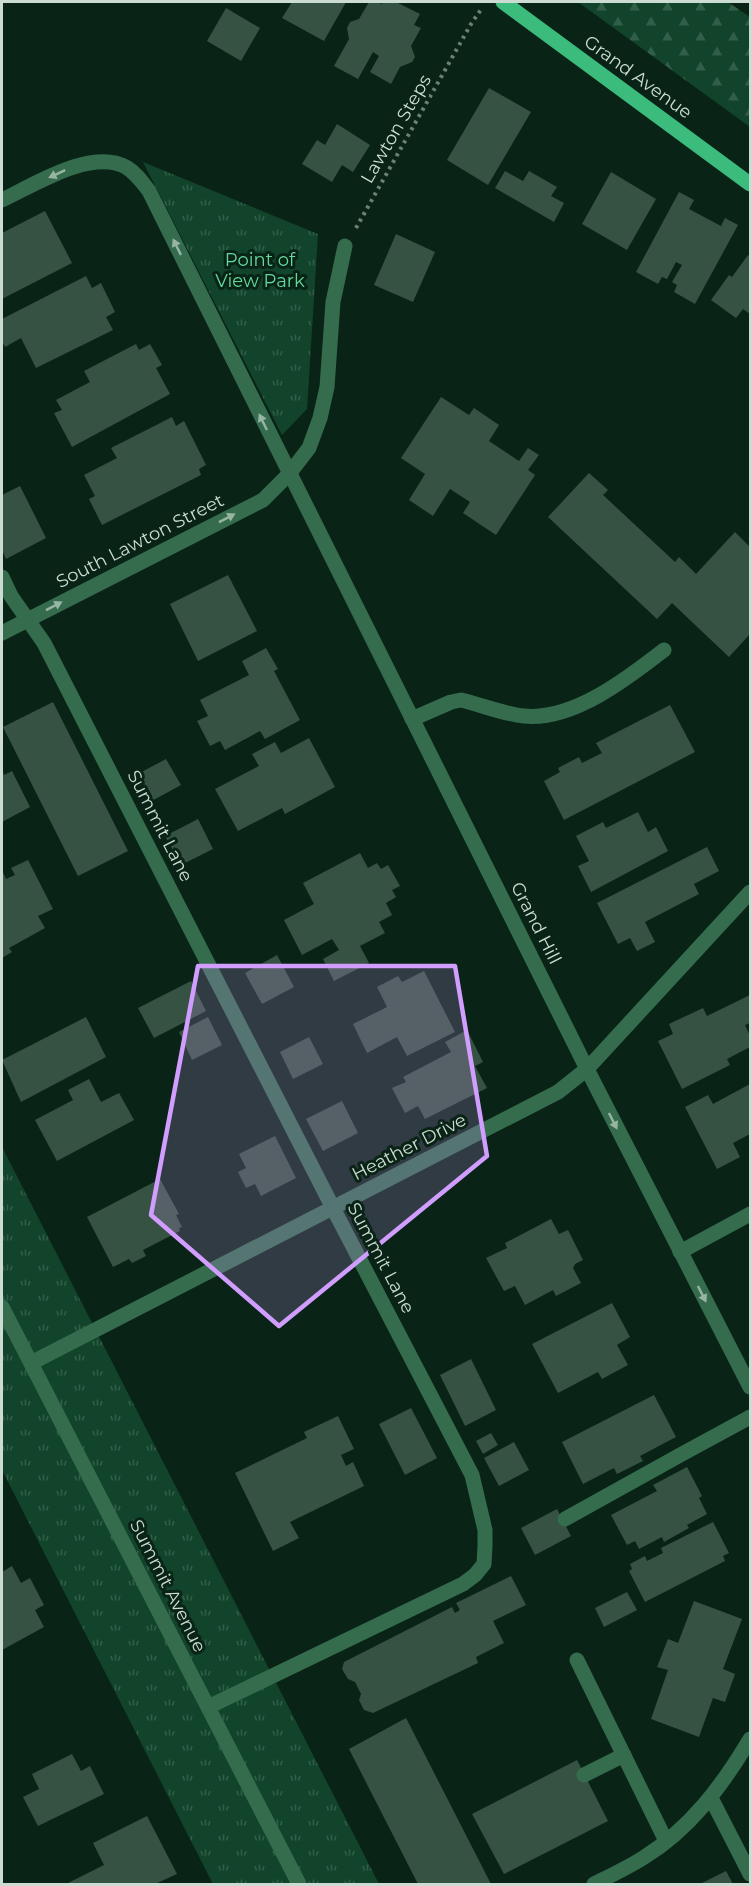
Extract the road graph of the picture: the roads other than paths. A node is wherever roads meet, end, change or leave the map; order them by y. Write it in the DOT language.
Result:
graph roads {
  1 [pos="503,2"];
  2 [pos="750,184"];
  3 [pos="2,200"];
  4 [pos="345,246"];
  5 [pos="289,474"];
  6 [pos="2,577"];
  7 [pos="28,620"];
  8 [pos="2,633"];
  9 [pos="664,650"];
  10 [pos="412,719"];
  11 [pos="750,892"];
  12 [pos="587,1069"];
  13 [pos="333,1208"];
  14 [pos="750,1215"];
  15 [pos="680,1252"];
  16 [pos="2,1307"];
  17 [pos="31,1363"];
  18 [pos="750,1387"];
  19 [pos="750,1417"];
  20 [pos="566,1519"];
  21 [pos="577,1660"];
  22 [pos="208,1707"];
  23 [pos="750,1739"];
  24 [pos="624,1755"];
  25 [pos="584,1775"];
  26 [pos="711,1798"];
  27 [pos="666,1841"];
  28 [pos="750,1874"];
  29 [pos="299,1884"];
  30 [pos="594,1884"];
  1 -- 2 [label="main road, Grand Avenue"];
  5 -- 3 [label="street, Grand Hill, one-way"];
  4 -- 5 [label="street, South Lawton Street"];
  7 -- 5 [label="street, South Lawton Street, one-way"];
  5 -- 10 [label="street, Grand Hill"];
  6 -- 7 [label="street, Summit Lane"];
  7 -- 8 [label="street, South Lawton Street"];
  7 -- 13 [label="street, Summit Lane"];
  9 -- 10 [label="street"];
  10 -- 12 [label="street, Grand Hill"];
  11 -- 12 [label="street, Heather Drive"];
  12 -- 13 [label="street, Heather Drive"];
  12 -- 15 [label="street, Grand Hill, one-way"];
  13 -- 17 [label="street, Heather Drive"];
  13 -- 22 [label="street, Summit Lane"];
  14 -- 15 [label="street"];
  15 -- 18 [label="street, Grand Hill, one-way"];
  16 -- 17 [label="street, Summit Avenue"];
  17 -- 22 [label="street, Summit Avenue"];
  19 -- 20 [label="street"];
  21 -- 24 [label="street"];
  22 -- 29 [label="street, Summit Avenue"];
  23 -- 26 [label="street"];
  24 -- 25 [label="street"];
  24 -- 27 [label="street"];
  26 -- 27 [label="street"];
  26 -- 28 [label="street"];
  27 -- 30 [label="street"];
}
